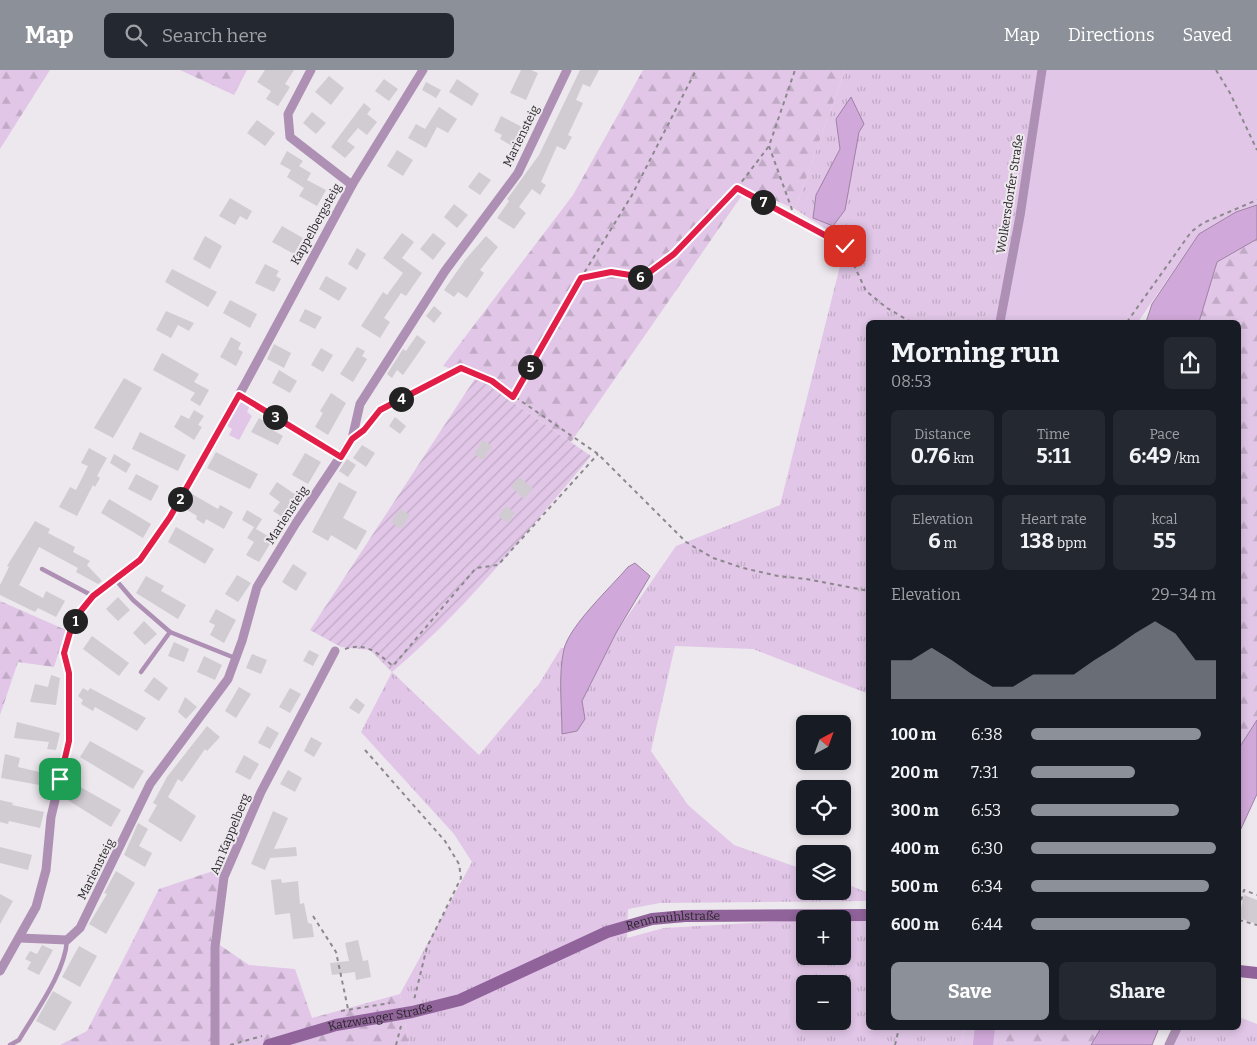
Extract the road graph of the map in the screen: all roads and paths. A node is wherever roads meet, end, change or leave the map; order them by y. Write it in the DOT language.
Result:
graph roads {
  1 [pos="311,70"];
  2 [pos="423,70"];
  3 [pos="567,70"];
  4 [pos="696,70"];
  5 [pos="795,70"];
  6 [pos="1042,70"];
  7 [pos="1216,70"];
  8 [pos="769,146"];
  9 [pos="1257,150"];
  10 [pos="352,185"];
  11 [pos="737,188"];
  12 [pos="1257,200"];
  13 [pos="794,218"];
  14 [pos="581,278"];
  15 [pos="908,320"];
  16 [pos="1000,320"];
  17 [pos="1128,320"];
  18 [pos="239,395"];
  19 [pos="513,397"];
  20 [pos="352,439"];
  21 [pos="598,454"];
  22 [pos="341,457"];
  23 [pos="42,569"];
  24 [pos="115,579"];
  25 [pos="866,590"];
  26 [pos="93,596"];
  27 [pos="170,632"];
  28 [pos="336,651"];
  29 [pos="236,658"];
  30 [pos="141,672"];
  31 [pos="365,750"];
  32 [pos="1257,895"];
  33 [pos="1241,901"];
  34 [pos="866,915"];
  35 [pos="313,916"];
  36 [pos="1241,921"];
  37 [pos="1257,925"];
  38 [pos="20,938"];
  39 [pos="67,940"];
  40 [pos="1241,971"];
  41 [pos="0,972"];
  42 [pos="1257,973"];
  43 [pos="491,987"];
  44 [pos="348,1009"];
  45 [pos="409,1012"];
  46 [pos="899,1030"];
  47 [pos="1177,1030"];
  48 [pos="10,1045"];
  49 [pos="215,1045"];
  50 [pos="269,1045"];
  51 [pos="396,1045"];
  52 [pos="895,1045"];
  53 [pos="1169,1045"];
  1 -- 10 [label="street"];
  2 -- 10 [label="street, Kappelbergsteig"];
  3 -- 20 [label="street, Mariensteig"];
  4 -- 14 [label="path"];
  5 -- 8 [label="path"];
  6 -- 16 [label="street, Wolkersdorfer Straße"];
  7 -- 9 [label="path"];
  8 -- 11 [label="path"];
  8 -- 13 [label="path"];
  10 -- 18 [label="street, Kappelbergsteig"];
  11 -- 13 [label="path"];
  11 -- 14 [label="path"];
  12 -- 17 [label="path"];
  13 -- 15 [label="path"];
  14 -- 19 [label="path"];
  18 -- 22 [label="street"];
  18 -- 24 [label="street, Kappelbergsteig"];
  19 -- 20 [label="path"];
  19 -- 21 [label="path"];
  20 -- 22 [label="street, Mariensteig"];
  21 -- 25 [label="path"];
  21 -- 28 [label="path"];
  22 -- 29 [label="street, Mariensteig"];
  23 -- 26 [label="lane"];
  24 -- 26 [label="street, Kappelbergsteig"];
  24 -- 27 [label="lane"];
  26 -- 38 [label="street, Kappelbergsteig"];
  27 -- 29 [label="lane"];
  27 -- 30 [label="lane"];
  28 -- 49 [label="street, Am Kappelberg"];
  29 -- 39 [label="street, Mariensteig"];
  31 -- 45 [label="path"];
  32 -- 33 [label="path"];
  34 -- 43 [label="main road, Rennmühlstraße"];
  35 -- 44 [label="path"];
  36 -- 37 [label="path"];
  38 -- 39 [label="street"];
  38 -- 41 [label="street, Kappelbergsteig"];
  39 -- 48 [label="lane"];
  40 -- 42 [label="main road"];
  43 -- 45 [label="main road, Katzwanger Straße"];
  45 -- 50 [label="main road, Katzwanger Straße"];
  45 -- 51 [label="path"];
  46 -- 52 [label="path"];
  47 -- 53 [label="street"];
}
